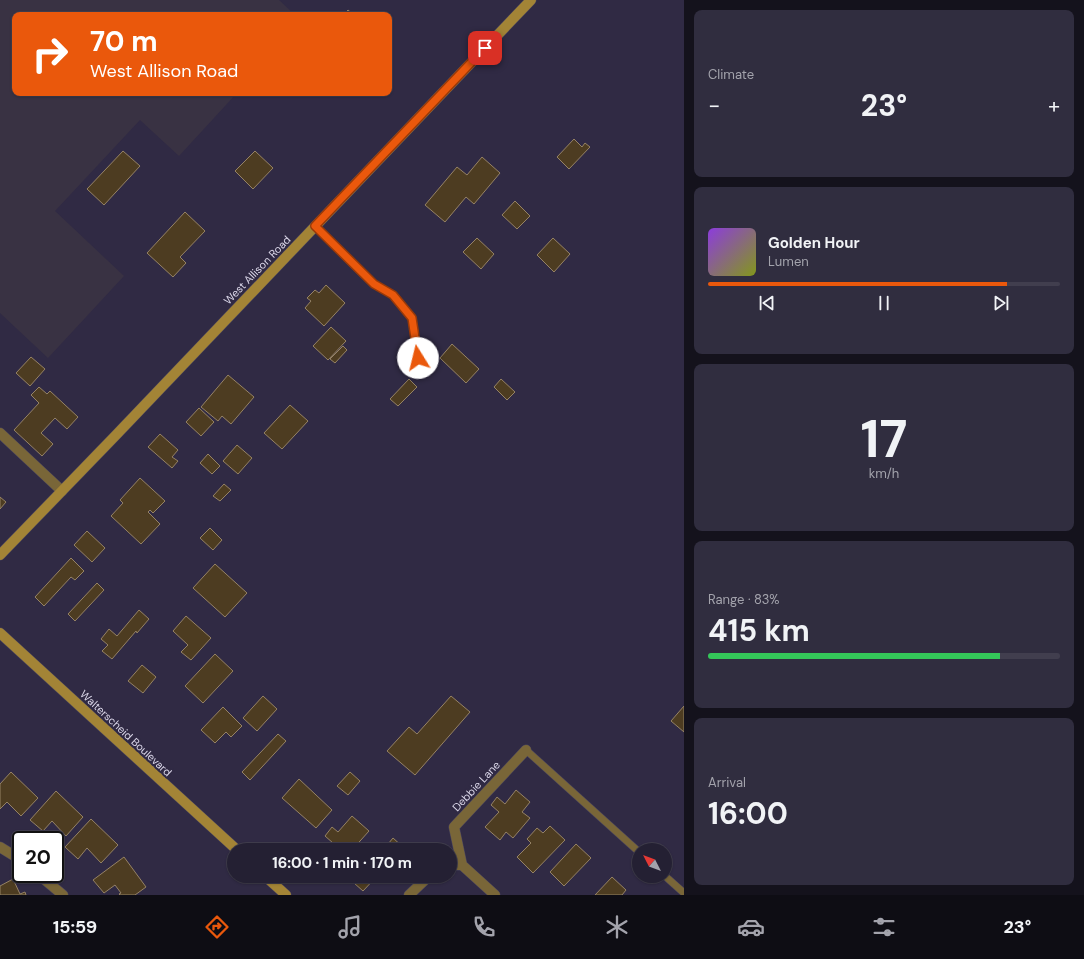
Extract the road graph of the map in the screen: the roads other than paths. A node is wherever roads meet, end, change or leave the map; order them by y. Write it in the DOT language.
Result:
graph roads {
  1 [pos="531,0"];
  2 [pos="315,226"];
  3 [pos="418,358"];
  4 [pos="0,433"];
  5 [pos="62,491"];
  6 [pos="0,555"];
  7 [pos="0,633"];
  8 [pos="526,750"];
  9 [pos="229,843"];
  10 [pos="632,846"];
  11 [pos="0,847"];
  12 [pos="12,854"];
  13 [pos="457,865"];
  14 [pos="462,865"];
  15 [pos="672,882"];
  16 [pos="49,883"];
  17 [pos="273,883"];
  18 [pos="422,883"];
  19 [pos="684,893"];
  20 [pos="63,895"];
  21 [pos="286,895"];
  22 [pos="409,895"];
  23 [pos="496,895"];
  1 -- 2 [label="street, West Allison Road"];
  2 -- 3 [label="lane"];
  2 -- 5 [label="street, West Allison Road"];
  4 -- 5 [label="street"];
  5 -- 6 [label="street, West Allison Road"];
  7 -- 9 [label="street, Walterscheid Boulevard"];
  8 -- 10 [label="lane"];
  8 -- 14 [label="street, Debbie Lane"];
  11 -- 12 [label="street"];
  13 -- 14 [label="street"];
  14 -- 23 [label="street"];
  15 -- 19 [label="lane"];
  16 -- 20 [label="street"];
  17 -- 21 [label="street"];
  18 -- 22 [label="street"];
}
